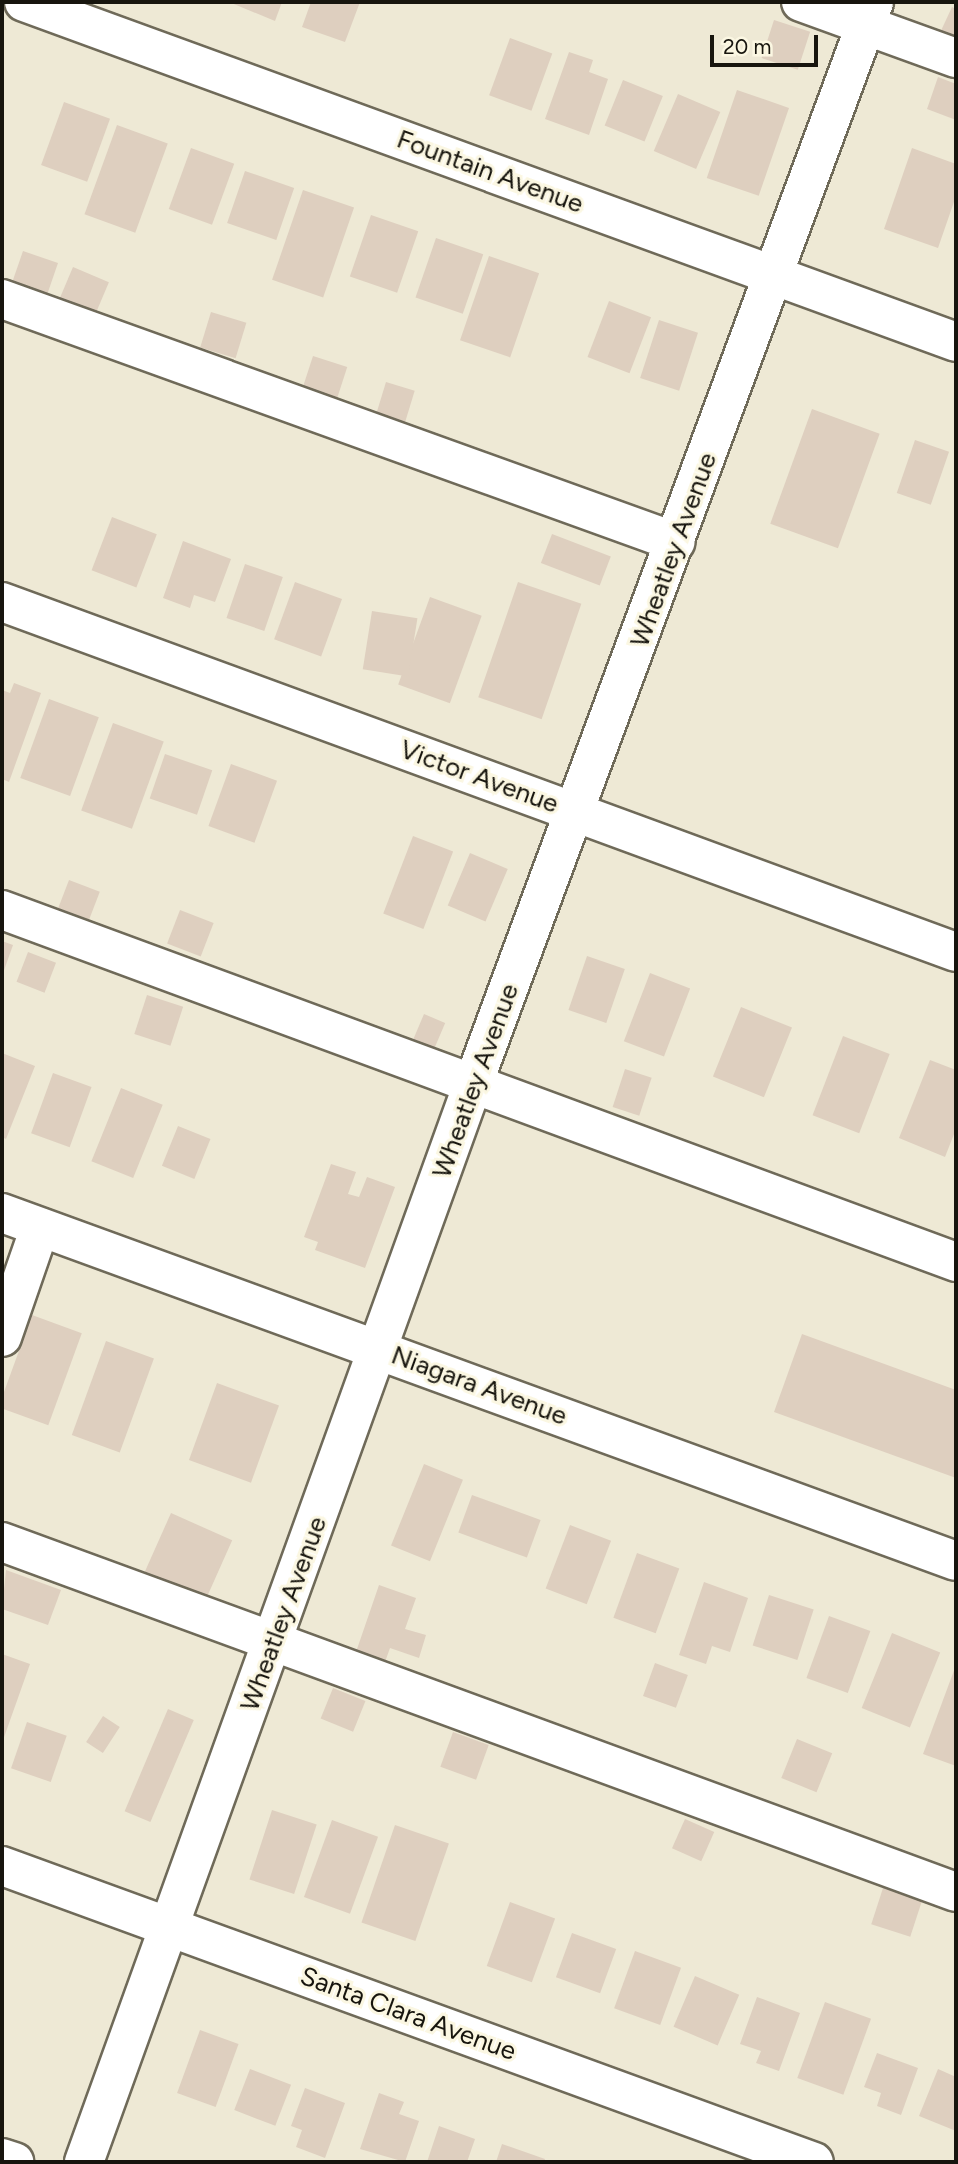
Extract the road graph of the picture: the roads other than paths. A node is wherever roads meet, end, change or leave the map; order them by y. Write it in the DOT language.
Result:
graph roads {
  1 [pos="24,2"];
  2 [pos="801,2"];
  3 [pos="870,14"];
  4 [pos="956,58"];
  5 [pos="774,275"];
  6 [pos="2,299"];
  7 [pos="956,342"];
  8 [pos="677,542"];
  9 [pos="2,603"];
  10 [pos="578,813"];
  11 [pos="2,910"];
  12 [pos="956,951"];
  13 [pos="473,1084"];
  14 [pos="2,1213"];
  15 [pos="40,1227"];
  16 [pos="956,1262"];
  17 [pos="2,1337"];
  18 [pos="381,1349"];
  19 [pos="2,1542"];
  20 [pos="956,1561"];
  21 [pos="274,1642"];
  22 [pos="2,1866"];
  23 [pos="956,1892"];
  24 [pos="170,1927"];
  25 [pos="2,2158"];
  26 [pos="14,2162"];
  27 [pos="84,2162"];
  28 [pos="814,2162"];
  1 -- 5 [label="street, Fountain Avenue"];
  2 -- 3 [label="street"];
  3 -- 4 [label="street"];
  3 -- 5 [label="street, Wheatley Avenue"];
  5 -- 7 [label="street, Fountain Avenue"];
  5 -- 8 [label="street, Wheatley Avenue"];
  6 -- 8 [label="street"];
  8 -- 10 [label="street, Wheatley Avenue"];
  9 -- 10 [label="street, Victor Avenue"];
  10 -- 12 [label="street, Victor Avenue"];
  10 -- 13 [label="street, Wheatley Avenue"];
  11 -- 13 [label="street"];
  13 -- 16 [label="street"];
  13 -- 18 [label="street, Wheatley Avenue"];
  14 -- 15 [label="street, Niagara Avenue"];
  15 -- 17 [label="street"];
  15 -- 18 [label="street, Niagara Avenue"];
  18 -- 20 [label="street, Niagara Avenue"];
  18 -- 21 [label="street, Wheatley Avenue"];
  19 -- 21 [label="street"];
  21 -- 23 [label="street"];
  21 -- 24 [label="street, Wheatley Avenue"];
  22 -- 24 [label="street, Santa Clara Avenue"];
  24 -- 27 [label="street, Wheatley Avenue"];
  24 -- 28 [label="street, Santa Clara Avenue"];
  25 -- 26 [label="street"];
}
